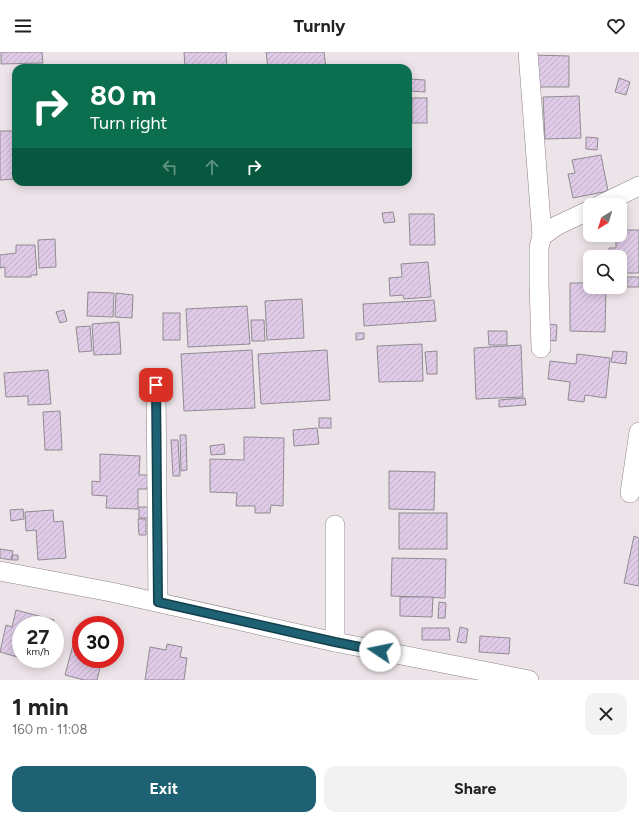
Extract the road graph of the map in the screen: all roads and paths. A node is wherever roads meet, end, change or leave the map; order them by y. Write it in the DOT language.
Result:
graph roads {
  1 [pos="528,52"];
  2 [pos="639,186"];
  3 [pos="614,198"];
  4 [pos="583,213"];
  5 [pos="542,236"];
  6 [pos="541,348"];
  7 [pos="156,385"];
  8 [pos="639,432"];
  9 [pos="630,493"];
  10 [pos="335,524"];
  11 [pos="0,571"];
  12 [pos="158,602"];
  13 [pos="335,642"];
  14 [pos="529,680"];
  1 -- 5 [label="street"];
  2 -- 3 [label="street"];
  4 -- 5 [label="street"];
  5 -- 6 [label="street"];
  7 -- 12 [label="street"];
  8 -- 9 [label="street"];
  10 -- 13 [label="street"];
  11 -- 12 [label="street"];
  12 -- 13 [label="street"];
  13 -- 14 [label="street"];
}
